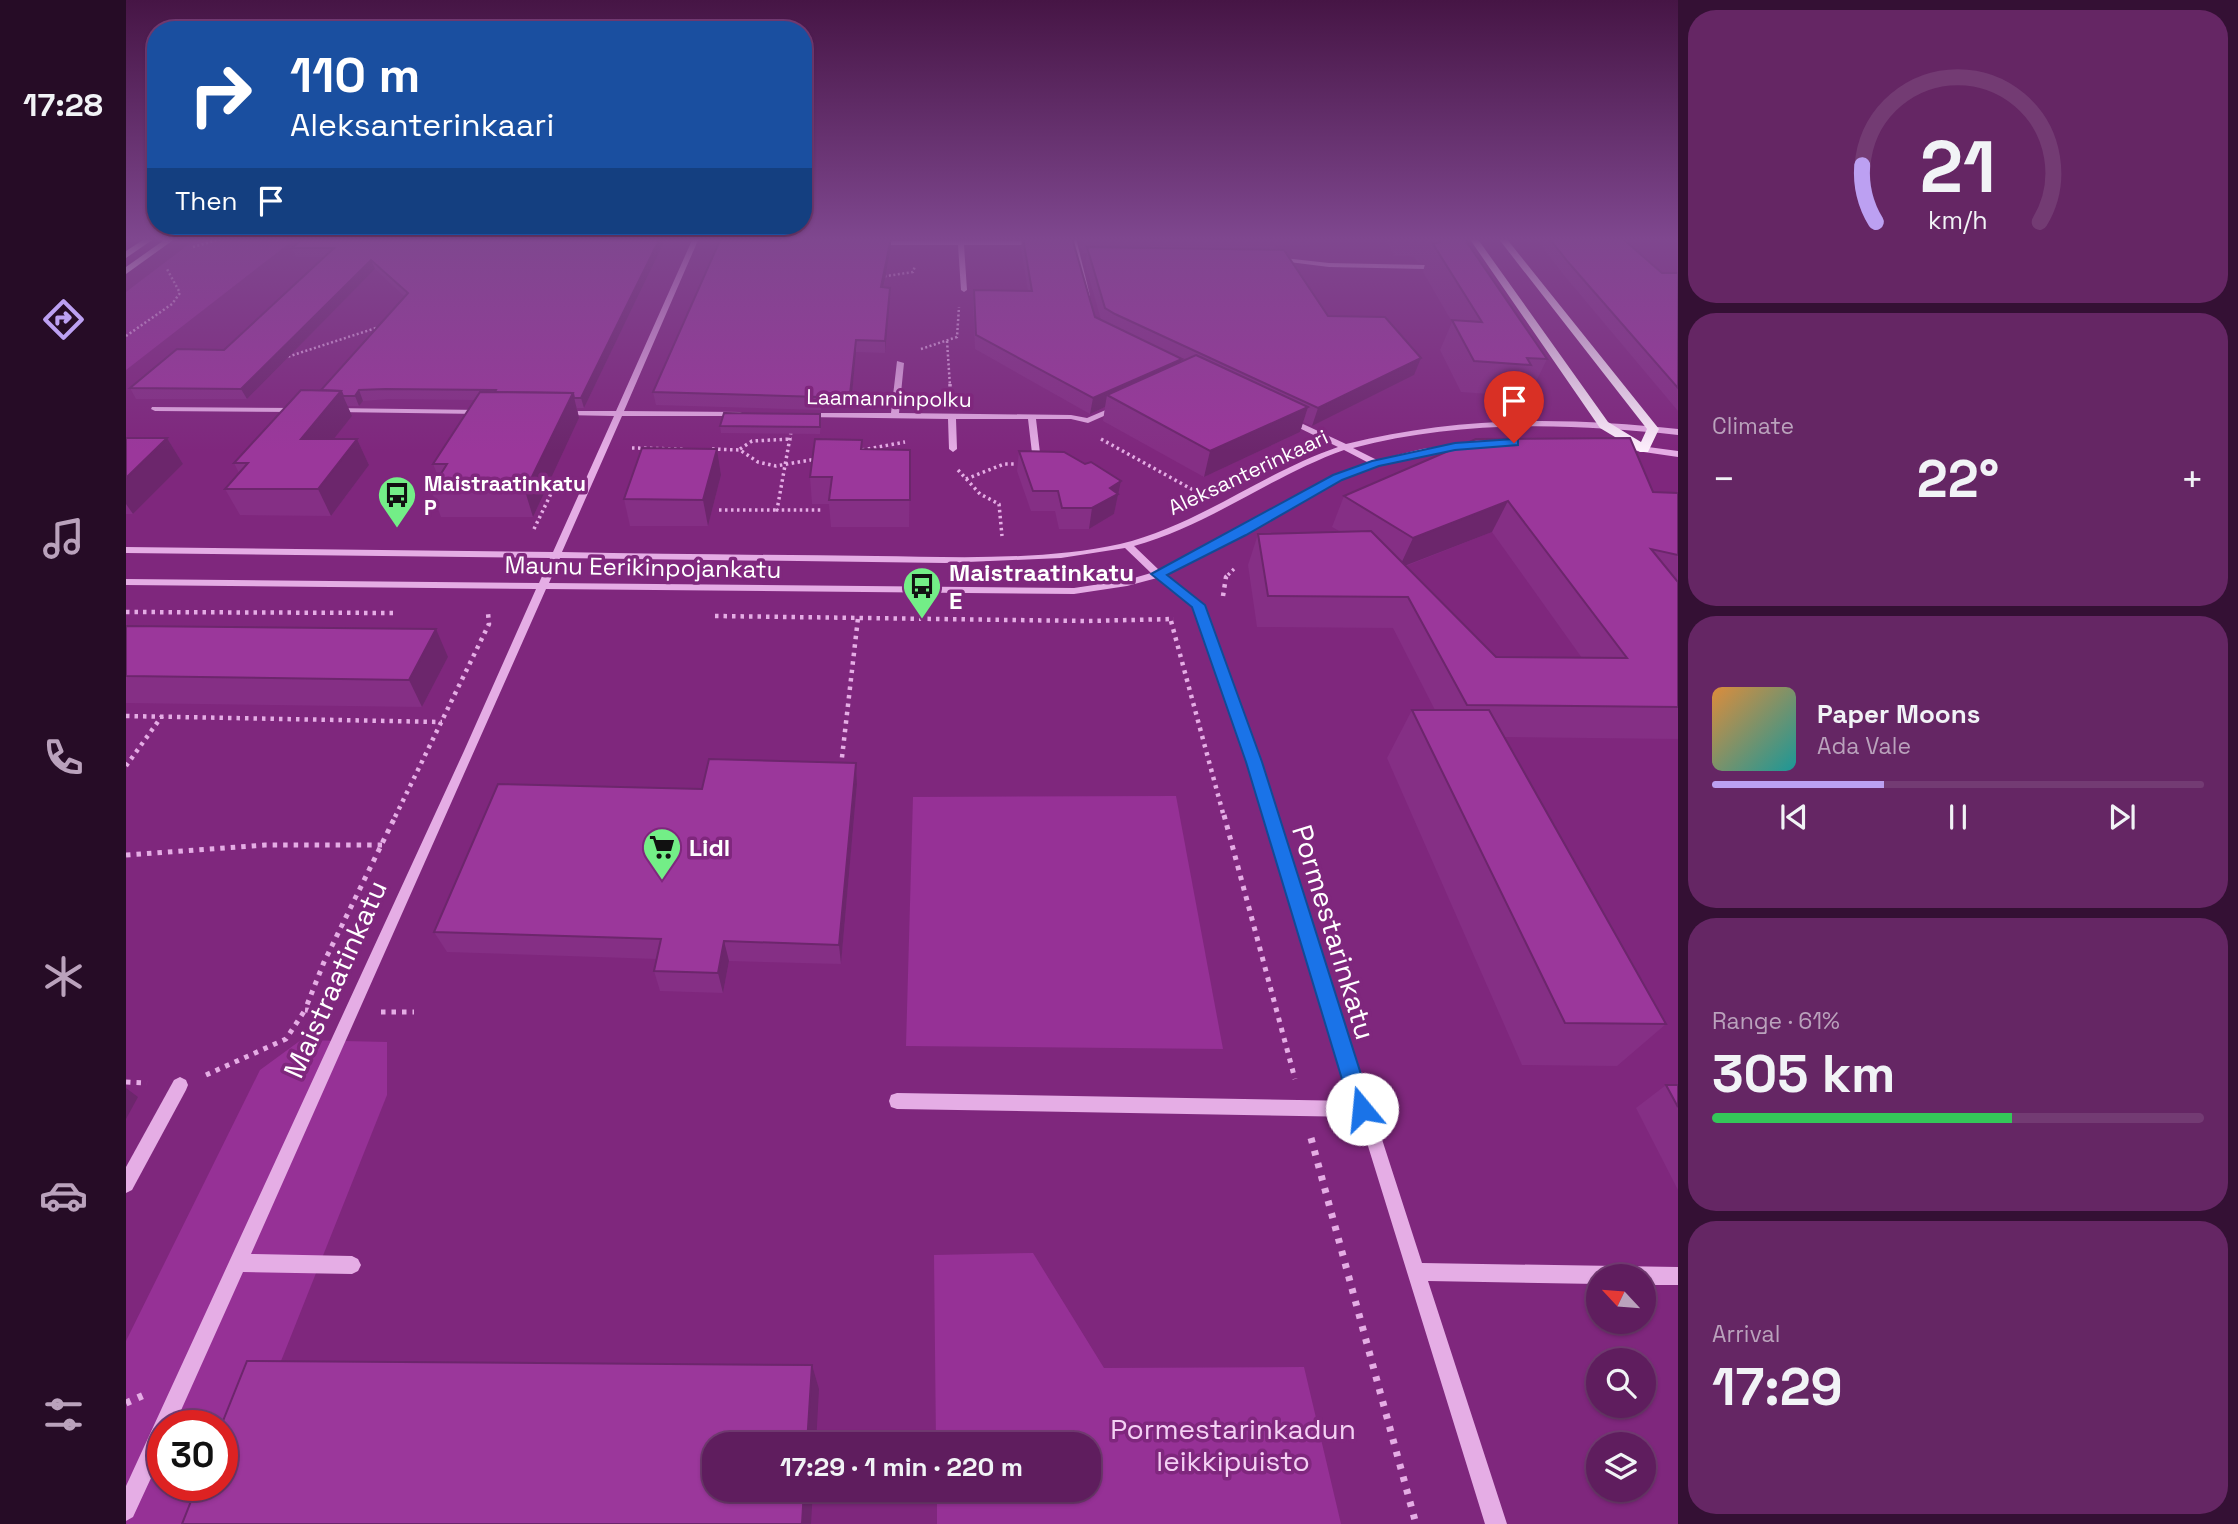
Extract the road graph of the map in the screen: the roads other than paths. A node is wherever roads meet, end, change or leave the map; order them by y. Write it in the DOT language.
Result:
graph roads {
  1 [pos="664,309"];
  2 [pos="1523,309"];
  3 [pos="1558,309"];
  4 [pos="900,363"];
  5 [pos="1124,405"];
  6 [pos="155,409"];
  7 [pos="313,410"];
  8 [pos="327,410"];
  9 [pos="493,412"];
  10 [pos="548,412"];
  11 [pos="618,413"];
  12 [pos="755,414"];
  13 [pos="795,415"];
  14 [pos="895,415"];
  15 [pos="1279,415"];
  16 [pos="952,416"];
  17 [pos="1032,416"];
  18 [pos="1604,425"];
  19 [pos="1653,429"];
  20 [pos="1678,432"];
  21 [pos="1481,444"];
  22 [pos="1346,447"];
  23 [pos="1618,447"];
  24 [pos="953,449"];
  25 [pos="1644,449"];
  26 [pos="1036,453"];
  27 [pos="1678,454"];
  28 [pos="1376,463"];
  29 [pos="1127,545"];
  30 [pos="126,550"];
  31 [pos="556,554"];
  32 [pos="1158,574"];
  33 [pos="126,582"];
  34 [pos="541,587"];
  35 [pos="180,1085"];
  36 [pos="897,1101"];
  37 [pos="1362,1109"];
  38 [pos="126,1184"];
  39 [pos="237,1263"];
  40 [pos="352,1265"];
  41 [pos="1415,1272"];
  42 [pos="1586,1275"];
  43 [pos="1656,1276"];
  44 [pos="1678,1276"];
  45 [pos="171,1410"];
  46 [pos="147,1463"];
  47 [pos="126,1510"];
  48 [pos="1496,1524"];
  1 -- 11 [label="street, Maistraatinkatu"];
  2 -- 18 [label="main road"];
  3 -- 19 [label="main road"];
  4 -- 14 [label="street"];
  5 -- 17 [label="street, Laamanninpolku"];
  6 -- 7 [label="street"];
  8 -- 9 [label="street"];
  10 -- 11 [label="street"];
  11 -- 12 [label="street"];
  11 -- 31 [label="street, Maistraatinkatu"];
  13 -- 14 [label="street, Laamanninpolku"];
  14 -- 16 [label="street, Laamanninpolku"];
  15 -- 22 [label="street"];
  16 -- 17 [label="street, Laamanninpolku"];
  16 -- 24 [label="street"];
  17 -- 26 [label="street"];
  18 -- 19 [label="street, Aleksanterinkaari"];
  18 -- 22 [label="street, Aleksanterinkaari"];
  18 -- 25 [label="main road"];
  19 -- 20 [label="street, Aleksanterinkaari"];
  19 -- 25 [label="main road"];
  21 -- 28 [label="street, Aleksanterinkaari"];
  22 -- 28 [label="street"];
  22 -- 29 [label="street, Aleksanterinkaari"];
  23 -- 25 [label="street"];
  25 -- 27 [label="street"];
  28 -- 32 [label="street, Aleksanterinkaari"];
  29 -- 31 [label="street, Maunu Eerikinpojankatu"];
  29 -- 32 [label="street, Pormestarinkatu"];
  30 -- 31 [label="street, Maunu Eerikinpojankatu"];
  31 -- 34 [label="street, Maistraatinkatu"];
  32 -- 34 [label="street, Maunu Eerikinpojankatu"];
  32 -- 37 [label="street, Pormestarinkatu"];
  33 -- 34 [label="street, Maunu Eerikinpojankatu"];
  34 -- 39 [label="street, Maistraatinkatu"];
  35 -- 38 [label="street"];
  36 -- 37 [label="street"];
  37 -- 41 [label="street, Pormestarinkatu"];
  39 -- 40 [label="street"];
  39 -- 45 [label="street, Maistraatinkatu"];
  41 -- 42 [label="street"];
  41 -- 48 [label="street, Pormestarinkatu"];
  43 -- 44 [label="street"];
  46 -- 47 [label="street, Maistraatinkatu"];
}
